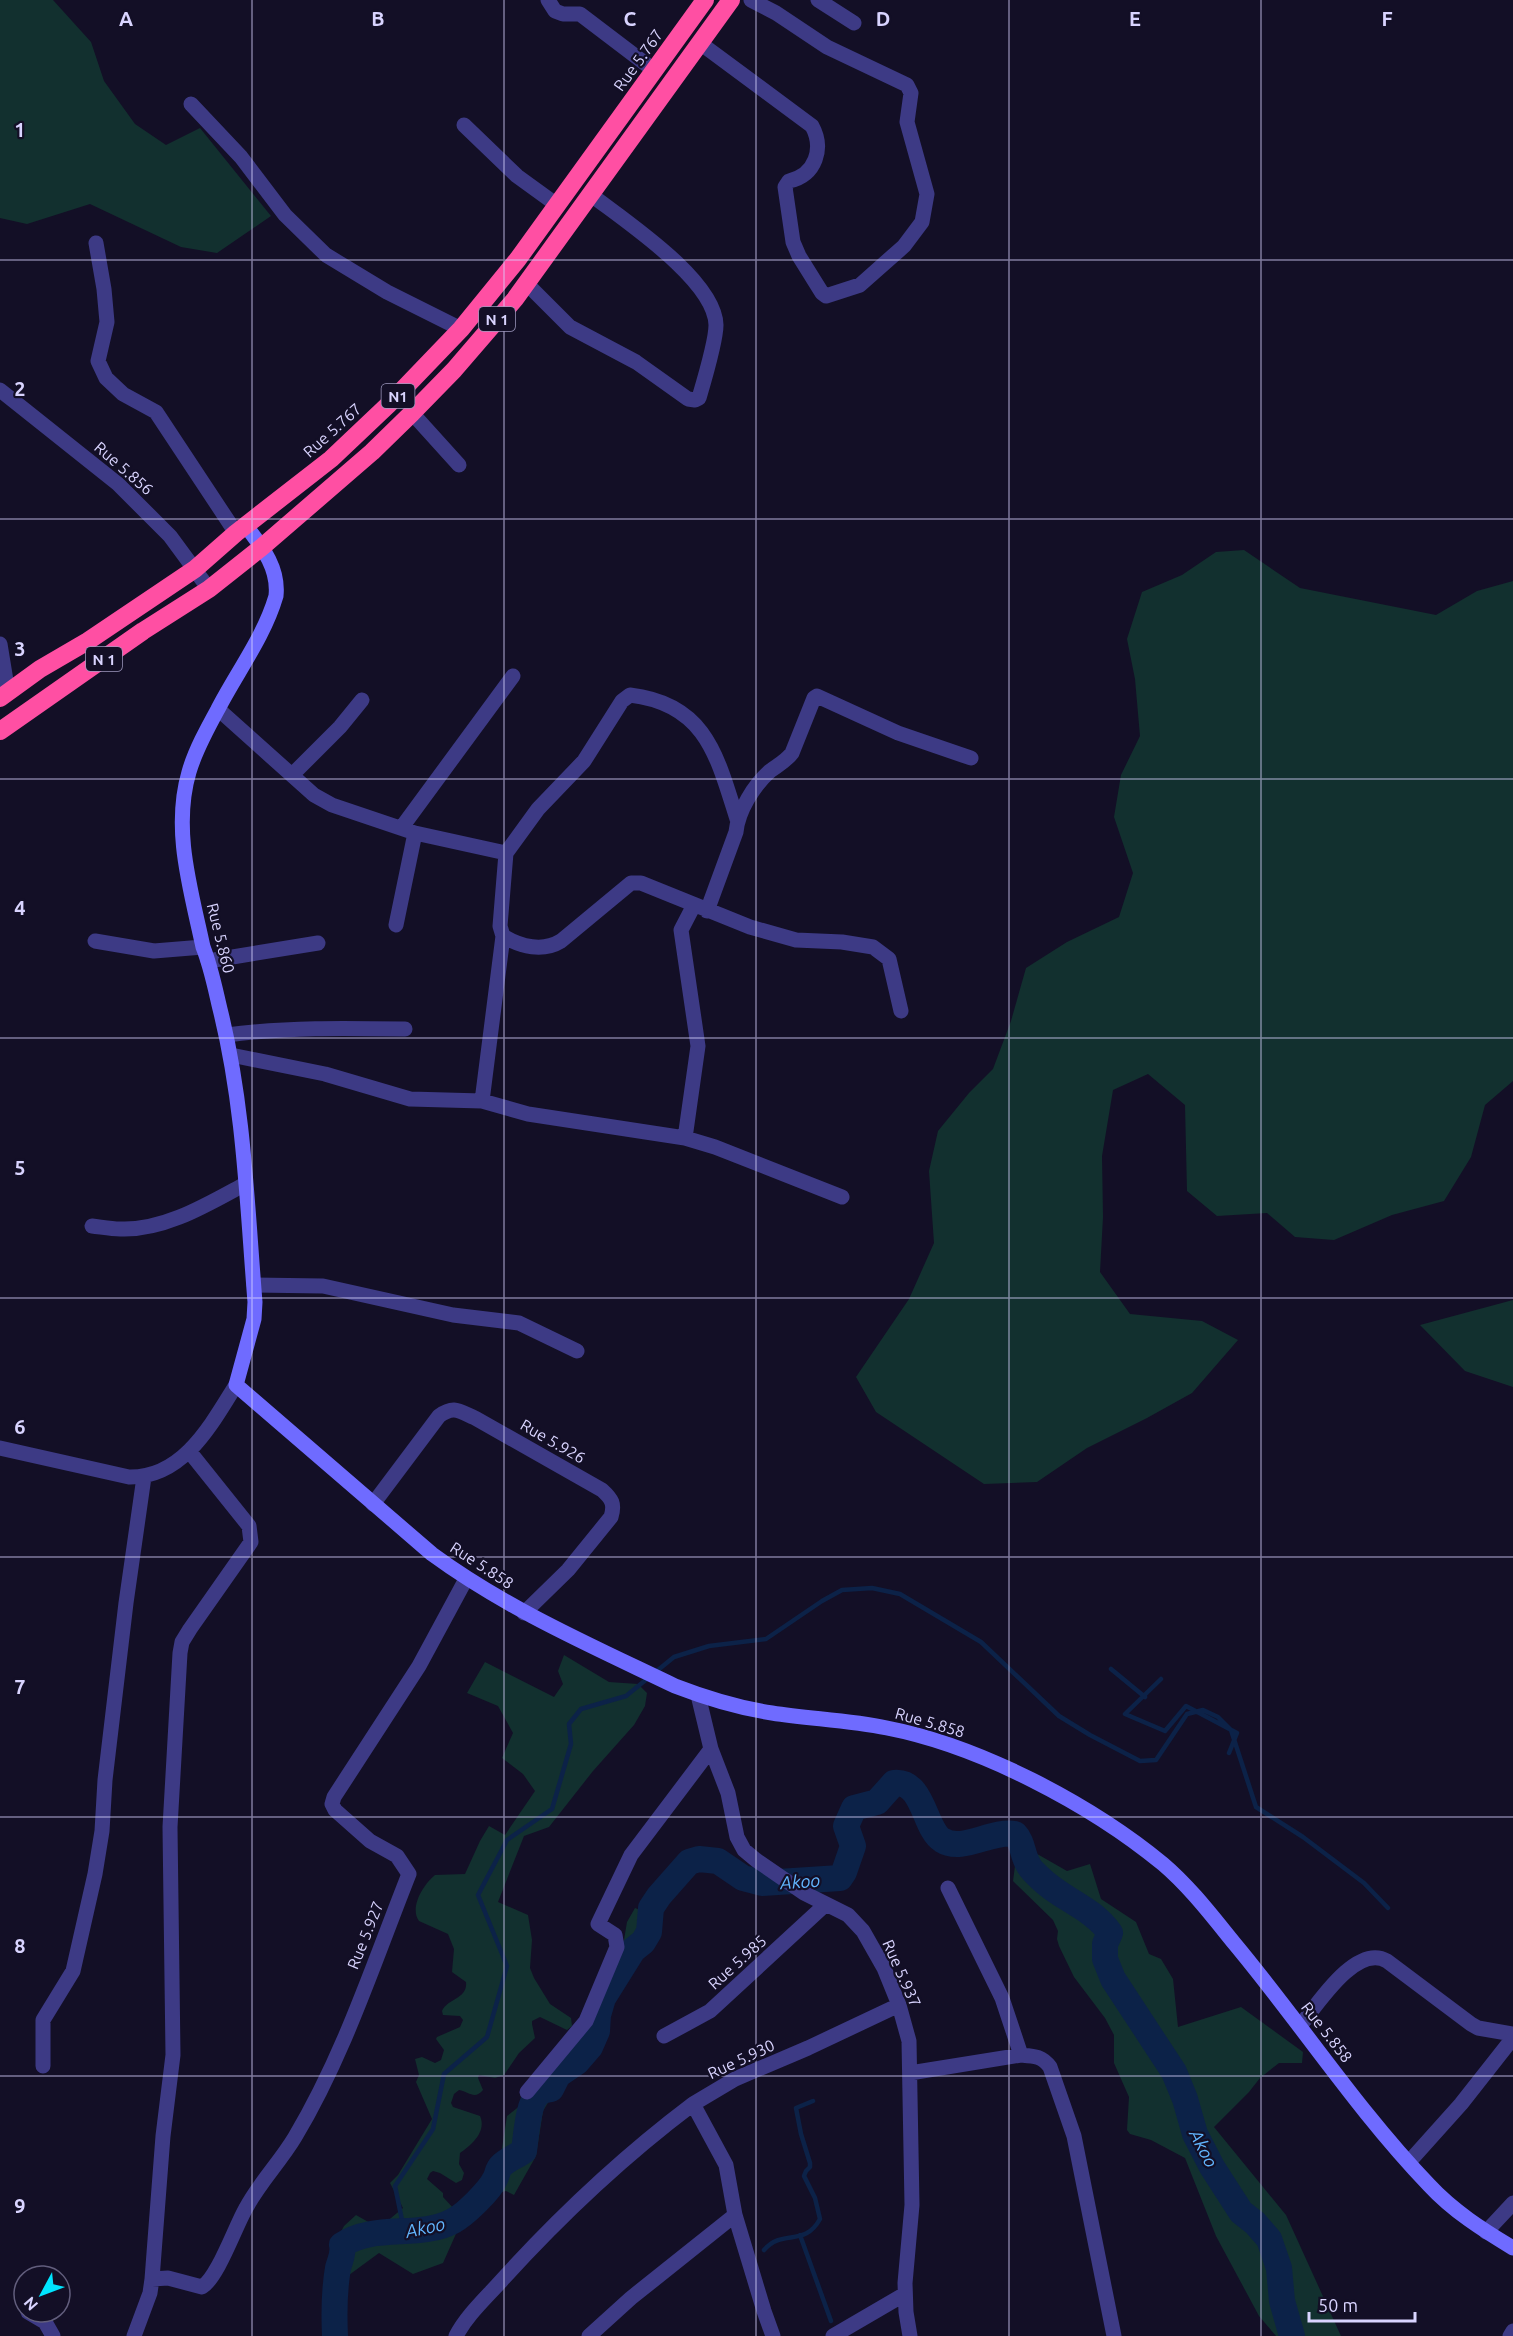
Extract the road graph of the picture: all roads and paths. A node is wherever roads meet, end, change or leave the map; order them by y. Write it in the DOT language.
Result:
graph roads {
  1 [pos="548,0"];
  2 [pos="705,0"];
  3 [pos="731,0"];
  4 [pos="751,0"];
  5 [pos="818,0"];
  6 [pos="854,23"];
  7 [pos="700,43"];
  8 [pos="655,71"];
  9 [pos="191,104"];
  10 [pos="464,125"];
  11 [pos="590,194"];
  12 [pos="557,206"];
  13 [pos="96,243"];
  14 [pos="526,283"];
  15 [pos="461,328"];
  16 [pos="0,390"];
  17 [pos="412,413"];
  18 [pos="459,465"];
  19 [pos="241,529"];
  20 [pos="262,547"];
  21 [pos="195,568"];
  22 [pos="209,589"];
  23 [pos="0,644"];
  24 [pos="513,676"];
  25 [pos="4,696"];
  26 [pos="362,700"];
  27 [pos="218,709"];
  28 [pos="0,731"];
  29 [pos="971,758"];
  30 [pos="292,775"];
  31 [pos="737,819"];
  32 [pos="408,830"];
  33 [pos="506,853"];
  34 [pos="700,908"];
  35 [pos="396,925"];
  36 [pos="503,936"];
  37 [pos="95,941"];
  38 [pos="318,943"];
  39 [pos="206,954"];
  40 [pos="901,1011"];
  41 [pos="405,1029"];
  42 [pos="227,1035"];
  43 [pos="231,1054"];
  44 [pos="482,1101"];
  45 [pos="685,1138"];
  46 [pos="245,1184"];
  47 [pos="842,1197"];
  48 [pos="92,1226"];
  49 [pos="254,1285"];
  50 [pos="577,1351"];
  51 [pos="236,1385"];
  52 [pos="0,1448"];
  53 [pos="189,1451"];
  54 [pos="144,1478"];
  55 [pos="373,1504"];
  56 [pos="466,1579"];
  57 [pos="524,1613"];
  58 [pos="698,1695"];
  59 [pos="711,1749"];
  60 [pos="948,1888"];
  61 [pos="826,1904"];
  62 [pos="899,2005"];
  63 [pos="1300,2026"];
  64 [pos="1513,2034"];
  65 [pos="664,2036"];
  66 [pos="1513,2038"];
  67 [pos="1021,2055"];
  68 [pos="43,2066"];
  69 [pos="910,2073"];
  70 [pos="527,2092"];
  71 [pos="693,2104"];
  72 [pos="1409,2162"];
  73 [pos="1513,2203"];
  74 [pos="735,2215"];
  75 [pos="1486,2232"];
  76 [pos="1513,2248"];
  77 [pos="152,2279"];
  78 [pos="905,2294"];
  79 [pos="1513,2331"];
  80 [pos="134,2336"];
  81 [pos="456,2336"];
  82 [pos="590,2336"];
  83 [pos="774,2336"];
  84 [pos="833,2336"];
  85 [pos="910,2336"];
  86 [pos="1114,2336"];
  87 [pos="1510,2336"];
  1 -- 8 [label="street"];
  2 -- 8 [label="highway, Rue 5.767 / N1"];
  3 -- 7 [label="highway, N 1"];
  4 -- 7 [label="street"];
  5 -- 6 [label="street"];
  7 -- 11 [label="highway, N 1"];
  8 -- 12 [label="highway, Rue 5.767 / N1"];
  9 -- 15 [label="street"];
  10 -- 12 [label="street"];
  11 -- 14 [label="highway, N 1"];
  11 -- 14 [label="street"];
  12 -- 15 [label="highway, Rue 5.767 / N1"];
  13 -- 19 [label="street"];
  14 -- 17 [label="highway, N 1"];
  15 -- 19 [label="highway, Rue 5.767 / N1"];
  16 -- 21 [label="street, Rue 5.856"];
  17 -- 18 [label="street"];
  17 -- 20 [label="highway, N 1"];
  19 -- 20 [label="street, Rue 5.860"];
  19 -- 21 [label="highway, Rue 5.767 / N1"];
  20 -- 22 [label="highway, N 1"];
  20 -- 27 [label="street, Rue 5.860"];
  21 -- 22 [label="street, Rue 5.856"];
  21 -- 25 [label="highway, Rue 5.767 / N1"];
  22 -- 28 [label="highway, N 1"];
  23 -- 25 [label="street"];
  24 -- 32 [label="street"];
  26 -- 30 [label="street"];
  27 -- 30 [label="street"];
  27 -- 39 [label="street, Rue 5.860"];
  29 -- 31 [label="street"];
  30 -- 32 [label="street"];
  31 -- 33 [label="street"];
  31 -- 34 [label="street"];
  32 -- 33 [label="street"];
  32 -- 35 [label="street"];
  33 -- 36 [label="street"];
  34 -- 36 [label="street"];
  34 -- 40 [label="street"];
  34 -- 45 [label="street"];
  36 -- 44 [label="street"];
  37 -- 39 [label="street"];
  38 -- 39 [label="street"];
  39 -- 42 [label="street, Rue 5.860"];
  41 -- 42 [label="street"];
  42 -- 43 [label="street, Rue 5.860"];
  43 -- 44 [label="street"];
  43 -- 46 [label="street, Rue 5.860"];
  44 -- 45 [label="street"];
  45 -- 47 [label="street"];
  46 -- 48 [label="street"];
  46 -- 49 [label="street, Rue 5.860"];
  49 -- 50 [label="street"];
  49 -- 51 [label="street, Rue 5.860"];
  51 -- 53 [label="street"];
  51 -- 55 [label="street, Rue 5.858"];
  52 -- 54 [label="street"];
  53 -- 54 [label="street"];
  53 -- 77 [label="street"];
  54 -- 68 [label="street"];
  55 -- 56 [label="street, Rue 5.858"];
  55 -- 57 [label="street, Rue 5.926"];
  56 -- 57 [label="street, Rue 5.858"];
  56 -- 77 [label="street, Rue 5.927"];
  57 -- 58 [label="street, Rue 5.858"];
  58 -- 59 [label="street, Rue 5.937"];
  58 -- 63 [label="street, Rue 5.858"];
  59 -- 61 [label="street, Rue 5.937"];
  59 -- 70 [label="street"];
  60 -- 67 [label="street"];
  61 -- 62 [label="street, Rue 5.937"];
  61 -- 65 [label="street, Rue 5.985"];
  62 -- 69 [label="street, Rue 5.937"];
  62 -- 71 [label="street, Rue 5.930"];
  63 -- 64 [label="street"];
  63 -- 72 [label="street, Rue 5.858"];
  66 -- 72 [label="street"];
  67 -- 69 [label="street"];
  67 -- 86 [label="street"];
  69 -- 78 [label="street, Rue 5.937"];
  71 -- 74 [label="street"];
  71 -- 81 [label="street, Rue 5.930"];
  72 -- 75 [label="street, Rue 5.858"];
  73 -- 75 [label="street"];
  74 -- 82 [label="street"];
  74 -- 83 [label="street"];
  75 -- 76 [label="street, Rue 5.858"];
  77 -- 80 [label="street"];
  78 -- 84 [label="street"];
  78 -- 85 [label="street, Rue 5.937"];
  79 -- 87 [label="street"];
}
